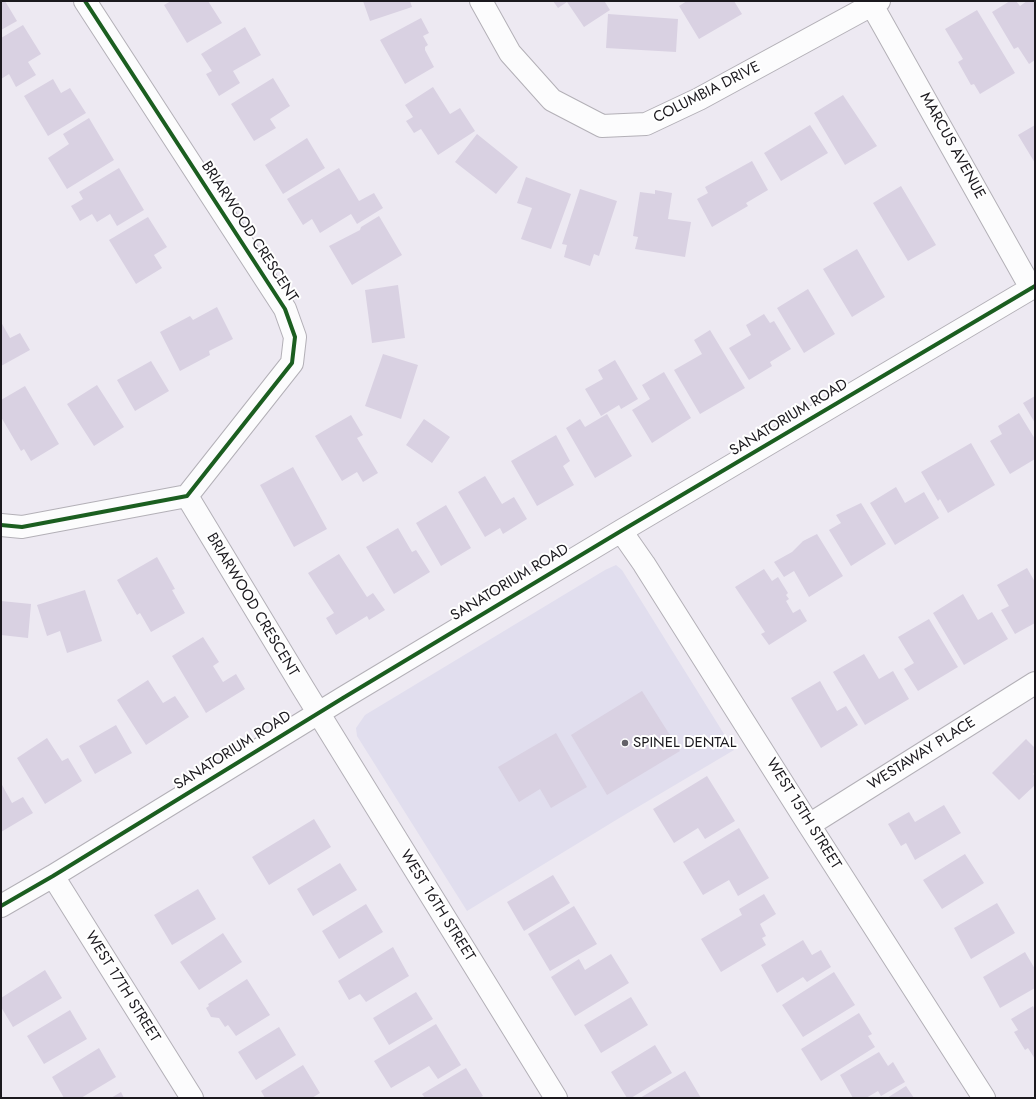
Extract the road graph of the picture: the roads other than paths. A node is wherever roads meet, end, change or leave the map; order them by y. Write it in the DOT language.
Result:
graph roads {
  1 [pos="85,1"];
  2 [pos="481,1"];
  3 [pos="875,3"];
  4 [pos="1033,287"];
  5 [pos="187,496"];
  6 [pos="1,525"];
  7 [pos="621,531"];
  8 [pos="1035,683"];
  9 [pos="318,713"];
  10 [pos="809,824"];
  11 [pos="53,876"];
  12 [pos="1,906"];
  13 [pos="192,1098"];
  14 [pos="556,1098"];
  15 [pos="984,1098"];
  1 -- 5 [label="street, BRIARWOOD CRESCENT"];
  2 -- 3 [label="street, COLUMBIA DRIVE"];
  3 -- 4 [label="street, MARCUS AVENUE"];
  4 -- 7 [label="street, SANATORIUM ROAD"];
  5 -- 6 [label="street"];
  5 -- 9 [label="street, BRIARWOOD CRESCENT"];
  7 -- 9 [label="street, SANATORIUM ROAD"];
  7 -- 10 [label="street, WEST 15TH STREET"];
  8 -- 10 [label="street, WESTAWAY PLACE"];
  9 -- 11 [label="street, SANATORIUM ROAD"];
  9 -- 14 [label="street, WEST 16TH STREET"];
  10 -- 15 [label="street, WEST 15TH STREET"];
  11 -- 12 [label="street, SANATORIUM ROAD"];
  11 -- 13 [label="street, WEST 17TH STREET"];
}
